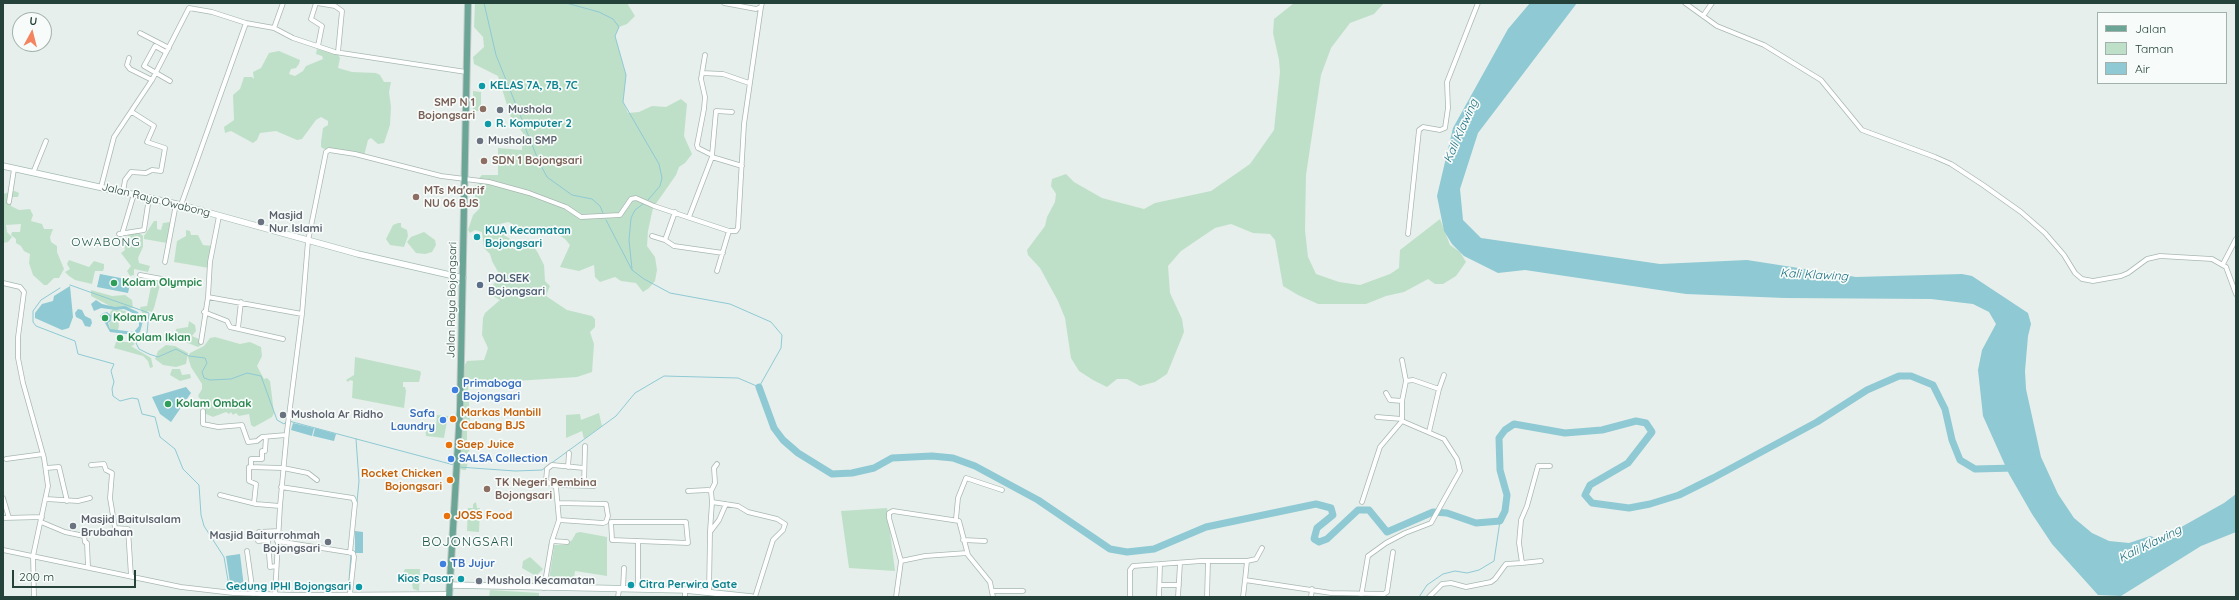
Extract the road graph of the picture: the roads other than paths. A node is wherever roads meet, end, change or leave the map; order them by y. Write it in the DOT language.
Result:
graph roads {
  1 [pos="283,3"];
  2 [pos="317,3"];
  3 [pos="468,3"];
  4 [pos="724,3"];
  5 [pos="1478,3"];
  6 [pos="1685,3"];
  7 [pos="1712,3"];
  8 [pos="190,5"];
  9 [pos="762,5"];
  10 [pos="1703,16"];
  11 [pos="246,23"];
  12 [pos="274,28"];
  13 [pos="140,33"];
  14 [pos="318,46"];
  15 [pos="166,50"];
  16 [pos="338,52"];
  17 [pos="705,55"];
  18 [pos="129,58"];
  19 [pos="466,72"];
  20 [pos="156,73"];
  21 [pos="702,73"];
  22 [pos="152,80"];
  23 [pos="170,81"];
  24 [pos="749,83"];
  25 [pos="132,112"];
  26 [pos="732,112"];
  27 [pos="46,142"];
  28 [pos="712,156"];
  29 [pos="3,166"];
  30 [pos="742,166"];
  31 [pos="14,169"];
  32 [pos="33,173"];
  33 [pos="464,180"];
  34 [pos="101,187"];
  35 [pos="123,192"];
  36 [pos="134,194"];
  37 [pos="150,198"];
  38 [pos="9,202"];
  39 [pos="178,205"];
  40 [pos="675,212"];
  41 [pos="219,216"];
  42 [pos="689,218"];
  43 [pos="729,231"];
  44 [pos="1408,234"];
  45 [pos="652,236"];
  46 [pos="2236,239"];
  47 [pos="665,240"];
  48 [pos="308,241"];
  49 [pos="723,253"];
  50 [pos="165,262"];
  51 [pos="2223,264"];
  52 [pos="717,271"];
  53 [pos="140,275"];
  54 [pos="463,278"];
  55 [pos="162,279"];
  56 [pos="3,283"];
  57 [pos="2236,294"];
  58 [pos="208,297"];
  59 [pos="241,302"];
  60 [pos="204,312"];
  61 [pos="302,314"];
  62 [pos="238,328"];
  63 [pos="283,339"];
  64 [pos="201,342"];
  65 [pos="1402,360"];
  66 [pos="1444,375"];
  67 [pos="1406,381"];
  68 [pos="1439,389"];
  69 [pos="1386,393"];
  70 [pos="1402,400"];
  71 [pos="203,411"];
  72 [pos="1377,417"];
  73 [pos="1402,420"];
  74 [pos="1429,432"];
  75 [pos="286,435"];
  76 [pos="266,437"];
  77 [pos="585,446"];
  78 [pos="43,454"];
  79 [pos="569,454"];
  80 [pos="6,459"];
  81 [pos="717,464"];
  82 [pos="91,465"];
  83 [pos="251,466"];
  84 [pos="568,466"];
  85 [pos="1550,466"];
  86 [pos="46,468"];
  87 [pos="283,468"];
  88 [pos="584,468"];
  89 [pos="317,480"];
  90 [pos="549,484"];
  91 [pos="584,485"];
  92 [pos="594,486"];
  93 [pos="281,487"];
  94 [pos="1002,490"];
  95 [pos="688,491"];
  96 [pos="711,491"];
  97 [pos="220,495"];
  98 [pos="3,498"];
  99 [pos="90,498"];
  100 [pos="46,499"];
  101 [pos="67,501"];
  102 [pos="712,502"];
  103 [pos="1362,502"];
  104 [pos="254,503"];
  105 [pos="558,503"];
  106 [pos="726,504"];
  107 [pos="280,506"];
  108 [pos="42,517"];
  109 [pos="3,518"];
  110 [pos="9,518"];
  111 [pos="956,519"];
  112 [pos="559,520"];
  113 [pos="41,522"];
  114 [pos="278,531"];
  115 [pos="259,532"];
  116 [pos="710,532"];
  117 [pos="963,540"];
  118 [pos="258,541"];
  119 [pos="277,541"];
  120 [pos="552,541"];
  121 [pos="985,541"];
  122 [pos="567,542"];
  123 [pos="638,542"];
  124 [pos="1262,548"];
  125 [pos="3,550"];
  126 [pos="247,551"];
  127 [pos="1393,552"];
  128 [pos="351,553"];
  129 [pos="967,553"];
  130 [pos="33,556"];
  131 [pos="901,561"];
  132 [pos="1208,561"];
  133 [pos="1247,561"];
  134 [pos="1541,561"];
  135 [pos="1180,563"];
  136 [pos="1522,563"];
  137 [pos="1160,564"];
  138 [pos="276,566"];
  139 [pos="88,567"];
  140 [pos="624,568"];
  141 [pos="131,576"];
  142 [pos="1245,580"];
  143 [pos="450,585"];
  144 [pos="1160,585"];
  145 [pos="1179,585"];
  146 [pos="544,588"];
  147 [pos="621,589"];
  148 [pos="638,589"];
  149 [pos="1312,589"];
  150 [pos="685,590"];
  151 [pos="1024,590"];
  152 [pos="992,591"];
  153 [pos="709,592"];
  154 [pos="253,594"];
  155 [pos="349,594"];
  156 [pos="275,595"];
  157 [pos="449,595"];
  158 [pos="716,595"];
  159 [pos="1361,596"];
  160 [pos="34,597"];
  161 [pos="618,597"];
  162 [pos="685,597"];
  163 [pos="752,597"];
  164 [pos="755,597"];
  165 [pos="896,597"];
  166 [pos="993,597"];
  167 [pos="1130,597"];
  168 [pos="1159,597"];
  169 [pos="1178,597"];
  170 [pos="1207,597"];
  171 [pos="1243,597"];
  172 [pos="1311,597"];
  173 [pos="1429,597"];
  1 -- 12 [label="street"];
  2 -- 14 [label="street"];
  2 -- 16 [label="street"];
  3 -- 19 [label="main road, Jalan Raya Bojongsari"];
  4 -- 9 [label="street"];
  5 -- 44 [label="street"];
  6 -- 10 [label="street"];
  7 -- 10 [label="street"];
  8 -- 11 [label="street"];
  8 -- 15 [label="street"];
  9 -- 24 [label="street"];
  10 -- 51 [label="street"];
  11 -- 12 [label="street"];
  11 -- 39 [label="street"];
  12 -- 14 [label="street"];
  13 -- 15 [label="street"];
  14 -- 16 [label="street"];
  15 -- 20 [label="street"];
  15 -- 20 [label="street"];
  16 -- 19 [label="street"];
  17 -- 21 [label="street"];
  18 -- 22 [label="street"];
  19 -- 33 [label="main road, Jalan Raya Bojongsari"];
  20 -- 22 [label="street"];
  20 -- 23 [label="street"];
  21 -- 24 [label="street"];
  21 -- 28 [label="street"];
  22 -- 25 [label="street"];
  24 -- 30 [label="street"];
  25 -- 34 [label="street"];
  25 -- 35 [label="street"];
  26 -- 28 [label="street"];
  27 -- 32 [label="street"];
  28 -- 30 [label="street"];
  28 -- 42 [label="street"];
  29 -- 31 [label="street, Jalan Raya Owabong"];
  30 -- 43 [label="street"];
  31 -- 32 [label="street, Jalan Raya Owabong"];
  31 -- 38 [label="street"];
  32 -- 34 [label="street, Jalan Raya Owabong"];
  33 -- 40 [label="street"];
  33 -- 48 [label="street"];
  33 -- 54 [label="main road, Jalan Raya Bojongsari"];
  34 -- 35 [label="street, Jalan Raya Owabong"];
  35 -- 36 [label="street, Jalan Raya Owabong"];
  36 -- 37 [label="street, Jalan Raya Owabong"];
  36 -- 37 [label="street"];
  37 -- 39 [label="street, Jalan Raya Owabong"];
  39 -- 41 [label="street, Jalan Raya Owabong"];
  39 -- 50 [label="street"];
  40 -- 42 [label="street"];
  40 -- 47 [label="street"];
  41 -- 48 [label="street, Jalan Raya Owabong"];
  41 -- 58 [label="street"];
  42 -- 43 [label="street"];
  43 -- 49 [label="street"];
  45 -- 47 [label="street"];
  46 -- 51 [label="street"];
  47 -- 49 [label="street"];
  48 -- 54 [label="street, Jalan Raya Owabong"];
  48 -- 61 [label="street"];
  49 -- 52 [label="street"];
  51 -- 57 [label="street"];
  53 -- 55 [label="street"];
  54 -- 143 [label="main road, Jalan Raya Bojongsari"];
  56 -- 78 [label="street"];
  58 -- 59 [label="street"];
  58 -- 60 [label="street"];
  59 -- 61 [label="street"];
  59 -- 62 [label="street"];
  60 -- 62 [label="street"];
  60 -- 64 [label="street"];
  61 -- 75 [label="street"];
  62 -- 63 [label="street"];
  65 -- 67 [label="street"];
  66 -- 68 [label="street"];
  67 -- 68 [label="street"];
  67 -- 70 [label="street"];
  68 -- 74 [label="street"];
  69 -- 70 [label="street"];
  70 -- 73 [label="street"];
  71 -- 76 [label="street"];
  72 -- 73 [label="street"];
  73 -- 74 [label="street"];
  73 -- 103 [label="street"];
  74 -- 159 [label="street"];
  75 -- 76 [label="street"];
  75 -- 87 [label="street"];
  76 -- 83 [label="street"];
  77 -- 88 [label="street"];
  78 -- 80 [label="street"];
  78 -- 86 [label="street"];
  79 -- 84 [label="street"];
  81 -- 96 [label="street"];
  82 -- 141 [label="street"];
  83 -- 87 [label="street"];
  83 -- 104 [label="street"];
  84 -- 88 [label="street"];
  84 -- 90 [label="street"];
  85 -- 136 [label="street"];
  86 -- 100 [label="street"];
  86 -- 101 [label="street"];
  87 -- 89 [label="street"];
  87 -- 93 [label="street"];
  88 -- 91 [label="street"];
  90 -- 91 [label="street"];
  90 -- 105 [label="street"];
  91 -- 92 [label="street"];
  93 -- 107 [label="street"];
  93 -- 128 [label="street"];
  94 -- 111 [label="street"];
  95 -- 96 [label="street"];
  96 -- 102 [label="street"];
  97 -- 104 [label="street"];
  98 -- 110 [label="street"];
  99 -- 101 [label="street"];
  100 -- 101 [label="street"];
  100 -- 108 [label="street"];
  102 -- 106 [label="street"];
  102 -- 116 [label="street"];
  104 -- 107 [label="street"];
  105 -- 112 [label="street"];
  105 -- 112 [label="street"];
  106 -- 116 [label="street"];
  106 -- 164 [label="street"];
  107 -- 114 [label="street"];
  108 -- 110 [label="street"];
  108 -- 113 [label="street"];
  109 -- 110 [label="street"];
  111 -- 117 [label="street"];
  111 -- 131 [label="street"];
  112 -- 120 [label="street"];
  113 -- 130 [label="street"];
  113 -- 139 [label="street"];
  114 -- 115 [label="street"];
  114 -- 119 [label="street"];
  116 -- 153 [label="street"];
  117 -- 121 [label="street"];
  117 -- 129 [label="street"];
  118 -- 138 [label="street"];
  119 -- 128 [label="street"];
  119 -- 138 [label="street"];
  120 -- 122 [label="street"];
  120 -- 146 [label="street"];
  123 -- 123 [label="street"];
  123 -- 148 [label="street"];
  124 -- 133 [label="street"];
  125 -- 130 [label="street"];
  126 -- 154 [label="street"];
  127 -- 159 [label="street"];
  128 -- 155 [label="street"];
  129 -- 131 [label="street"];
  129 -- 152 [label="street"];
  130 -- 139 [label="street"];
  130 -- 160 [label="street"];
  131 -- 165 [label="street"];
  132 -- 133 [label="street"];
  132 -- 135 [label="street"];
  132 -- 170 [label="street"];
  133 -- 142 [label="street"];
  134 -- 136 [label="street"];
  135 -- 137 [label="street"];
  135 -- 145 [label="street"];
  136 -- 173 [label="street"];
  137 -- 144 [label="street"];
  137 -- 167 [label="street"];
  138 -- 156 [label="street"];
  139 -- 141 [label="street"];
  140 -- 147 [label="street"];
  141 -- 154 [label="street"];
  142 -- 149 [label="street"];
  142 -- 171 [label="street"];
  143 -- 146 [label="street"];
  143 -- 157 [label="main road, Jalan Raya Bojongsari"];
  144 -- 145 [label="street"];
  144 -- 168 [label="street"];
  145 -- 169 [label="street"];
  146 -- 147 [label="street"];
  147 -- 148 [label="street"];
  147 -- 161 [label="street"];
  148 -- 150 [label="street"];
  149 -- 159 [label="street"];
  149 -- 172 [label="street"];
  150 -- 153 [label="street"];
  150 -- 162 [label="street"];
  151 -- 152 [label="street"];
  152 -- 166 [label="street"];
  153 -- 158 [label="street"];
  154 -- 156 [label="street"];
  155 -- 156 [label="street"];
  155 -- 157 [label="street"];
  158 -- 163 [label="street"];
}
